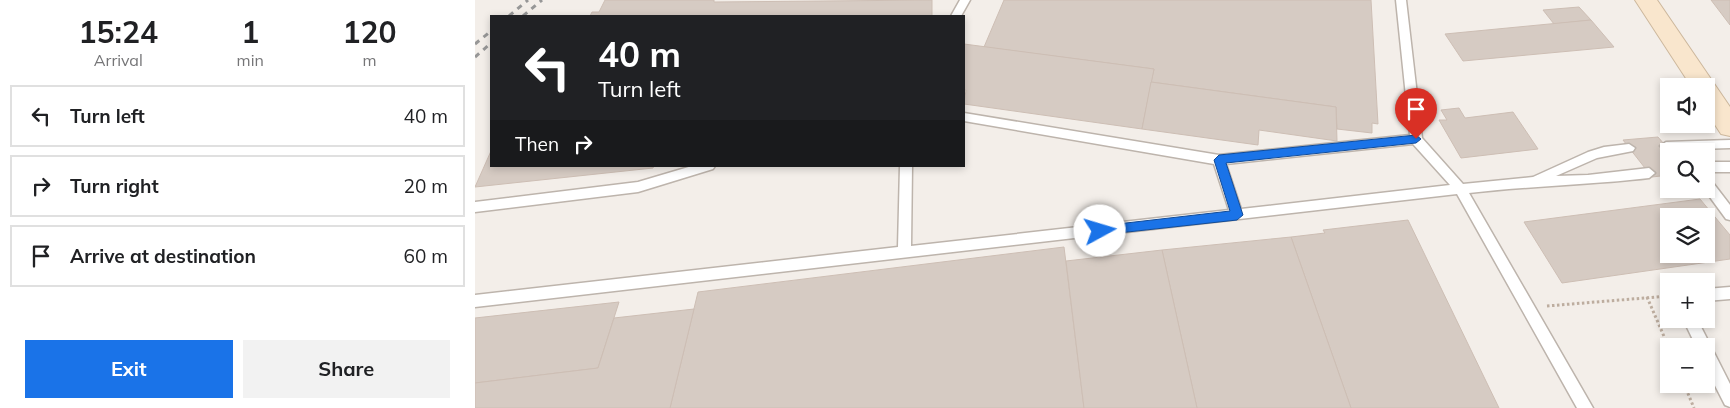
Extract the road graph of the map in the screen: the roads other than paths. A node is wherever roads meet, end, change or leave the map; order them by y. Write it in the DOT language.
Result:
graph roads {
  1 [pos="965,0"];
  2 [pos="1401,0"];
  3 [pos="1647,0"];
  4 [pos="958,15"];
  5 [pos="1698,78"];
  6 [pos="1715,104"];
  7 [pos="965,118"];
  8 [pos="1730,127"];
  9 [pos="1416,139"];
  10 [pos="1715,144"];
  11 [pos="1730,144"];
  12 [pos="1629,148"];
  13 [pos="1219,160"];
  14 [pos="706,167"];
  15 [pos="907,167"];
  16 [pos="1715,167"];
  17 [pos="1730,167"];
  18 [pos="1649,173"];
  19 [pos="1522,182"];
  20 [pos="1461,190"];
  21 [pos="1715,194"];
  22 [pos="475,207"];
  23 [pos="1730,214"];
  24 [pos="1237,215"];
  25 [pos="904,253"];
  26 [pos="1730,293"];
  27 [pos="1715,295"];
  28 [pos="475,301"];
  29 [pos="1715,370"];
  30 [pos="1730,400"];
  31 [pos="1585,408"];
  1 -- 4 [label="lane"];
  2 -- 9 [label="lane"];
  3 -- 5 [label="main road"];
  6 -- 8 [label="main road"];
  7 -- 13 [label="lane"];
  9 -- 13 [label="lane"];
  9 -- 20 [label="lane"];
  10 -- 11 [label="lane"];
  12 -- 19 [label="lane"];
  13 -- 24 [label="lane"];
  14 -- 22 [label="lane"];
  15 -- 25 [label="lane"];
  16 -- 17 [label="lane"];
  18 -- 19 [label="lane"];
  19 -- 20 [label="lane"];
  20 -- 24 [label="lane"];
  20 -- 31 [label="lane"];
  21 -- 23 [label="lane"];
  24 -- 25 [label="lane"];
  25 -- 28 [label="lane"];
  26 -- 27 [label="lane"];
  29 -- 30 [label="lane"];
}
